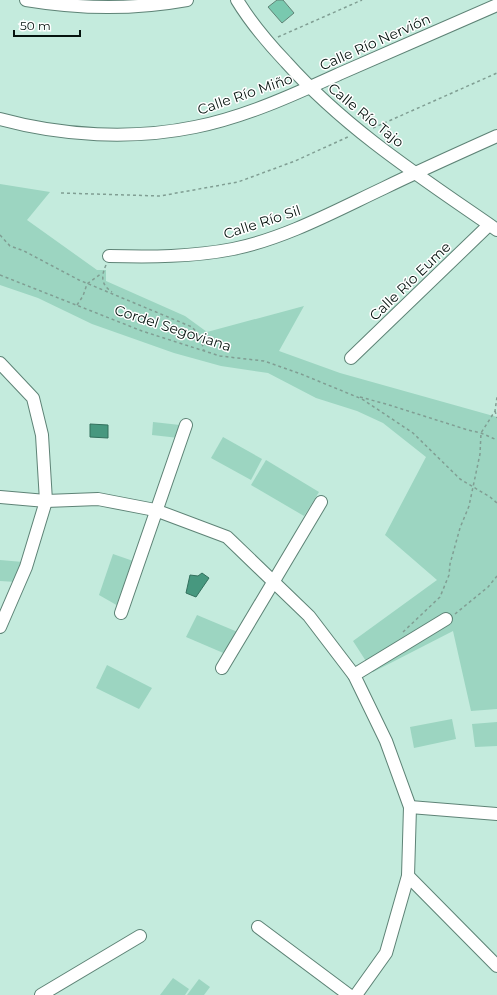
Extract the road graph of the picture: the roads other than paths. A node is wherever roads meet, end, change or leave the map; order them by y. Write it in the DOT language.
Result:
graph roads {
  1 [pos="26,0"];
  2 [pos="186,0"];
  3 [pos="237,0"];
  4 [pos="497,5"];
  5 [pos="309,88"];
  6 [pos="0,119"];
  7 [pos="497,136"];
  8 [pos="414,173"];
  9 [pos="493,228"];
  10 [pos="109,256"];
  11 [pos="351,358"];
  12 [pos="0,363"];
  13 [pos="186,425"];
  14 [pos="0,497"];
  15 [pos="46,501"];
  16 [pos="321,502"];
  17 [pos="155,510"];
  18 [pos="274,581"];
  19 [pos="121,613"];
  20 [pos="446,619"];
  21 [pos="0,627"];
  22 [pos="222,668"];
  23 [pos="354,675"];
  24 [pos="410,807"];
  25 [pos="497,814"];
  26 [pos="408,876"];
  27 [pos="258,927"];
  28 [pos="140,936"];
  29 [pos="497,966"];
  30 [pos="41,995"];
  31 [pos="349,995"];
  32 [pos="356,995"];
  1 -- 2 [label="street"];
  3 -- 5 [label="street, Calle Río Tajo"];
  4 -- 5 [label="street, Calle Río Nervión"];
  5 -- 6 [label="street, Calle Río Miño"];
  5 -- 8 [label="street, Calle Río Tajo"];
  7 -- 8 [label="street, Calle Río Sil"];
  8 -- 9 [label="street, Calle Río Tajo"];
  8 -- 10 [label="street, Calle Río Sil"];
  9 -- 11 [label="street, Calle Río Eume"];
  12 -- 15 [label="street"];
  13 -- 17 [label="street"];
  14 -- 15 [label="street"];
  15 -- 17 [label="street"];
  15 -- 21 [label="street"];
  16 -- 18 [label="street"];
  17 -- 18 [label="street"];
  17 -- 19 [label="street"];
  18 -- 22 [label="street"];
  18 -- 23 [label="street"];
  20 -- 23 [label="street"];
  23 -- 24 [label="street"];
  24 -- 25 [label="street"];
  24 -- 26 [label="street"];
  26 -- 29 [label="street"];
  26 -- 32 [label="street"];
  27 -- 31 [label="street"];
  28 -- 30 [label="street"];
}
